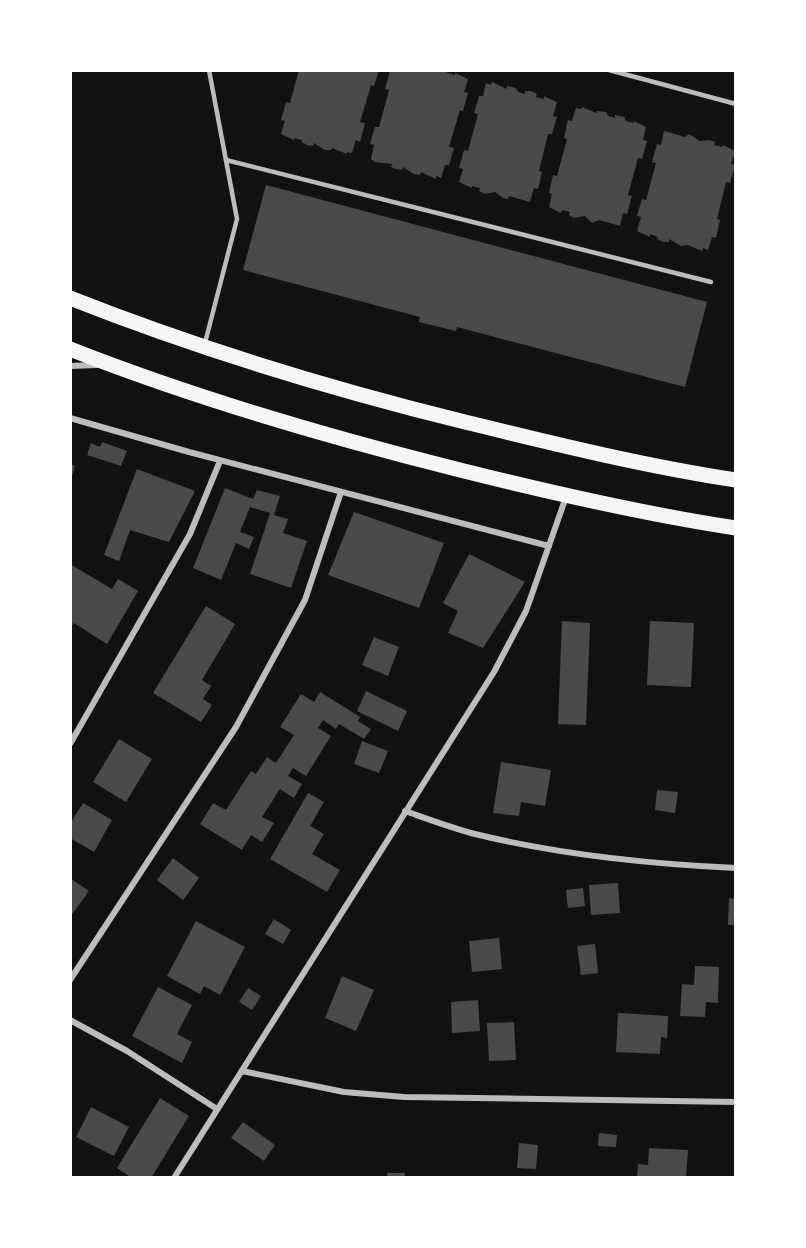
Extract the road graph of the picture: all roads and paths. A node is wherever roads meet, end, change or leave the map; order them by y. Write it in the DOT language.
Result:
graph roads {
  1 [pos="209,70"];
  2 [pos="609,70"];
  3 [pos="735,104"];
  4 [pos="226,160"];
  5 [pos="711,282"];
  6 [pos="70,298"];
  7 [pos="204,347"];
  8 [pos="70,349"];
  9 [pos="108,364"];
  10 [pos="70,366"];
  11 [pos="70,418"];
  12 [pos="220,461"];
  13 [pos="726,477"];
  14 [pos="341,492"];
  15 [pos="566,496"];
  16 [pos="735,528"];
  17 [pos="549,546"];
  18 [pos="70,744"];
  19 [pos="405,811"];
  20 [pos="735,868"];
  21 [pos="70,980"];
  22 [pos="70,1020"];
  23 [pos="242,1071"];
  24 [pos="735,1102"];
  25 [pos="217,1110"];
  26 [pos="174,1178"];
  1 -- 4 [label="lane"];
  2 -- 3 [label="lane"];
  4 -- 5 [label="lane"];
  4 -- 7 [label="lane"];
  6 -- 7 [label="main road"];
  7 -- 13 [label="main road"];
  8 -- 9 [label="main road"];
  9 -- 10 [label="street"];
  9 -- 15 [label="main road"];
  11 -- 12 [label="street"];
  12 -- 14 [label="street"];
  12 -- 18 [label="street"];
  14 -- 17 [label="street"];
  14 -- 21 [label="street"];
  15 -- 16 [label="main road"];
  15 -- 17 [label="street"];
  17 -- 19 [label="street"];
  19 -- 20 [label="street"];
  19 -- 23 [label="street"];
  22 -- 25 [label="street"];
  23 -- 24 [label="street"];
  23 -- 25 [label="street"];
  25 -- 26 [label="street"];
}
